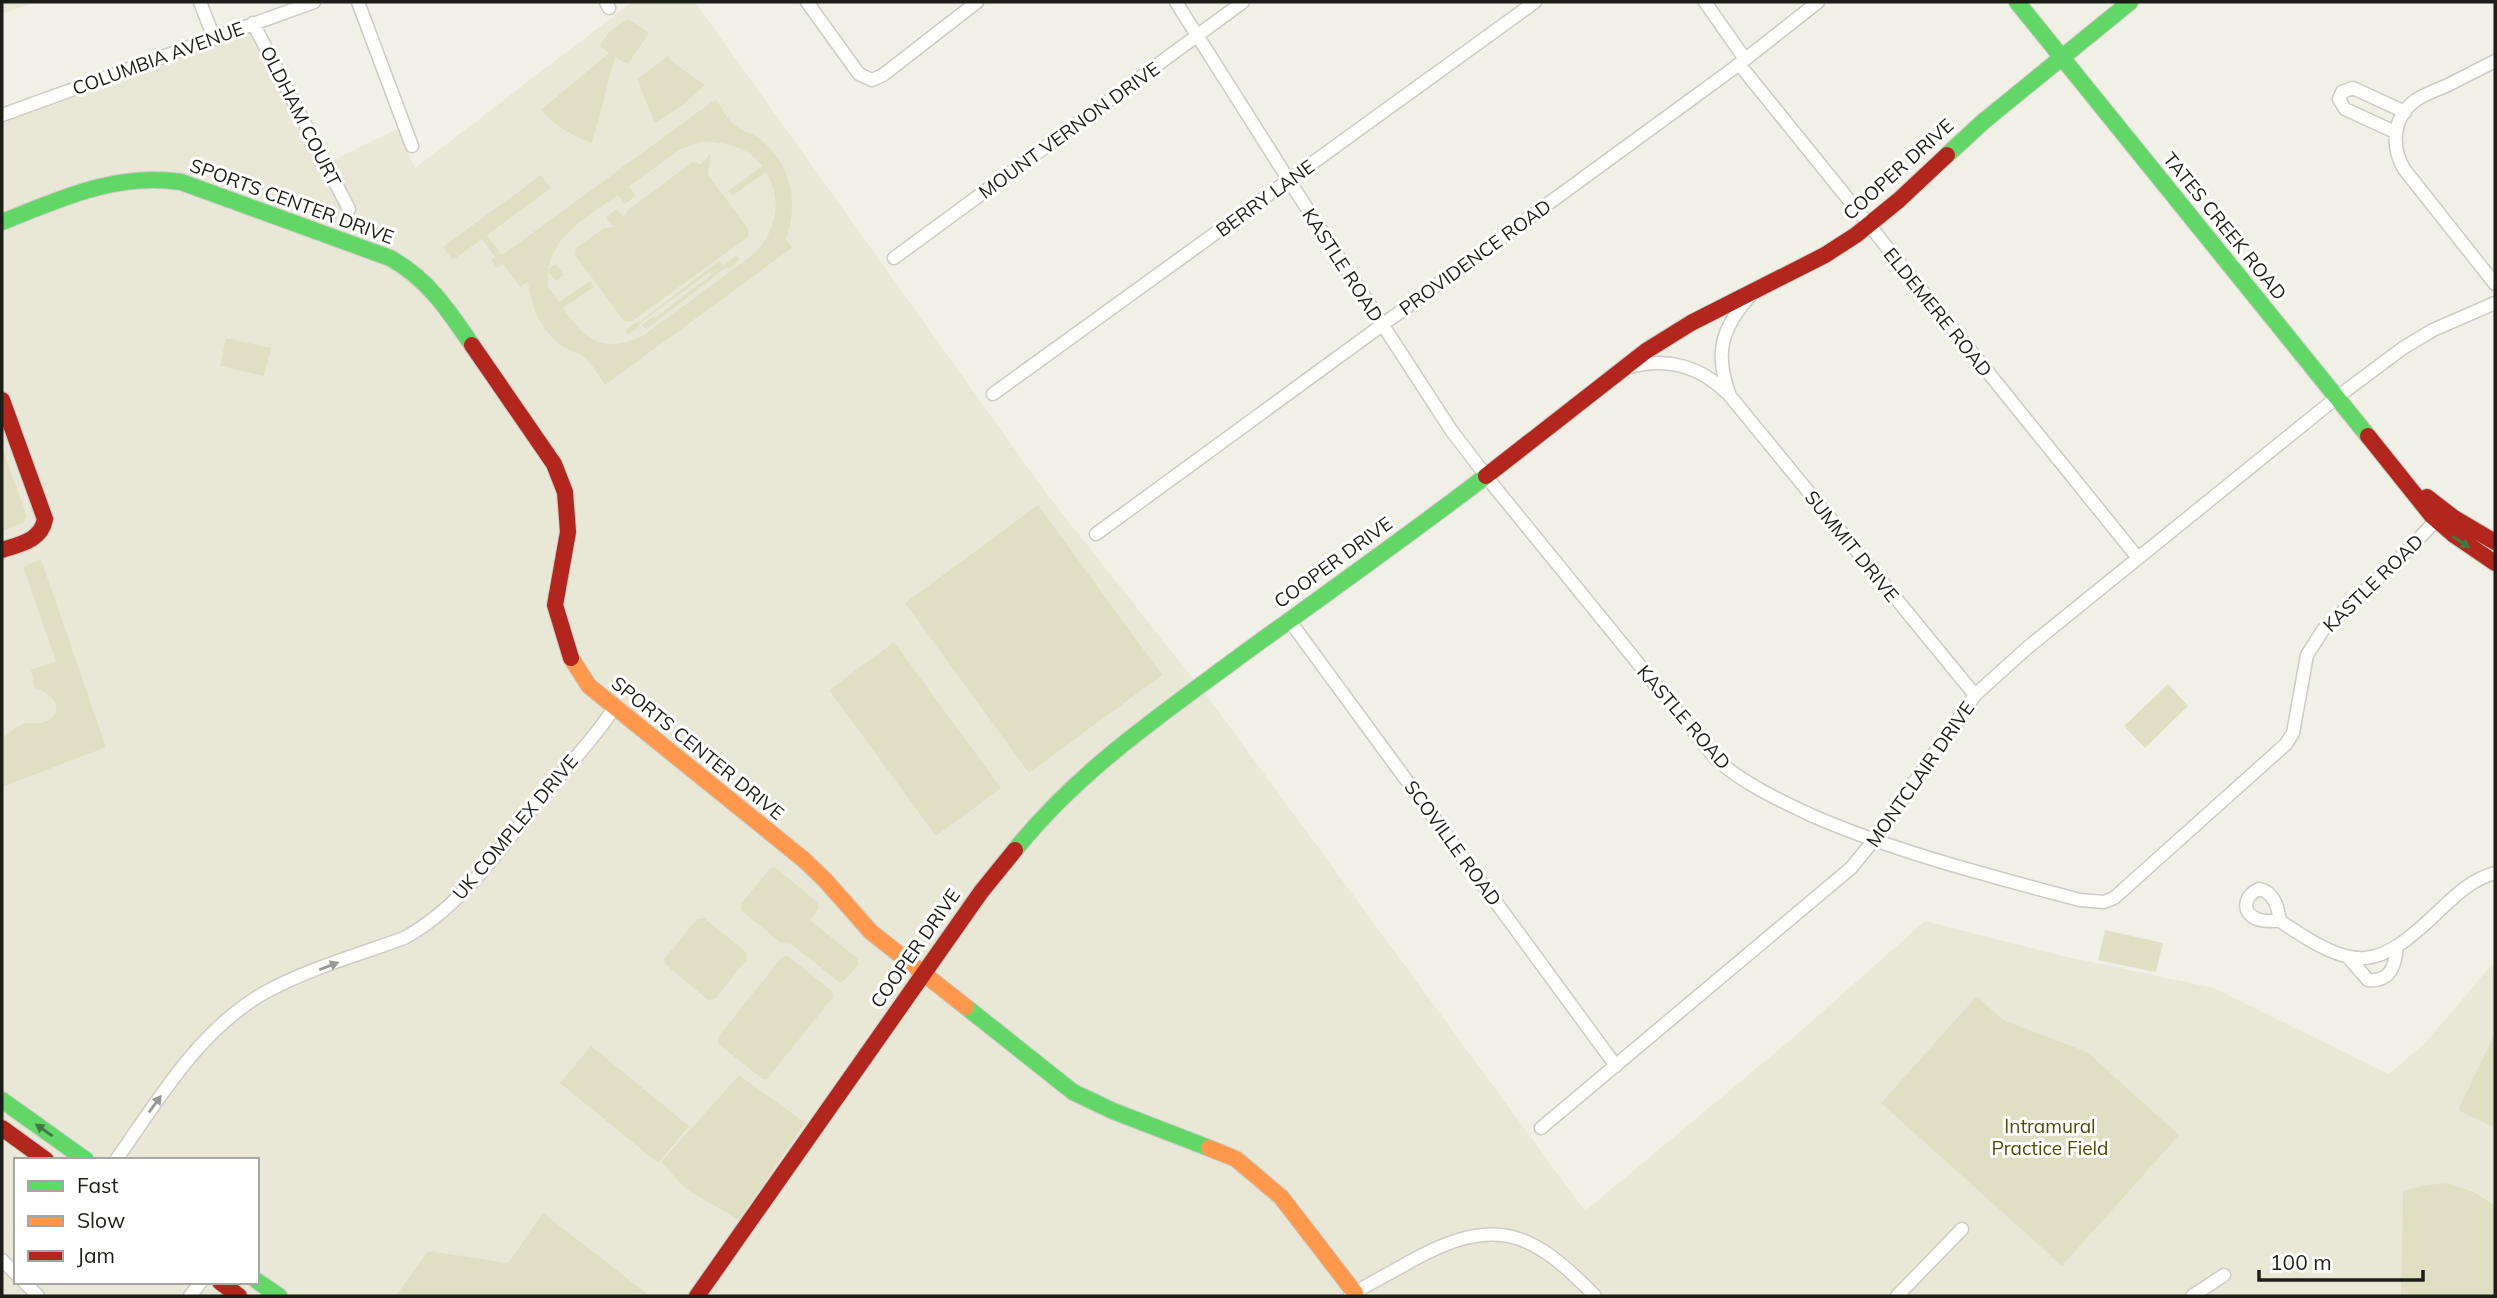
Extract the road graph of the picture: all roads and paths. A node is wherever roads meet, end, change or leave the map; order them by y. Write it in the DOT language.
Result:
graph roads {
  1 [pos="200,2"];
  2 [pos="314,2"];
  3 [pos="358,2"];
  4 [pos="807,2"];
  5 [pos="977,2"];
  6 [pos="1176,2"];
  7 [pos="1243,2"];
  8 [pos="1535,2"];
  9 [pos="1705,2"];
  10 [pos="1818,2"];
  11 [pos="2017,2"];
  12 [pos="2130,2"];
  13 [pos="253,23"];
  14 [pos="1197,35"];
  15 [pos="214,38"];
  16 [pos="2061,57"];
  17 [pos="2495,61"];
  18 [pos="1742,62"];
  19 [pos="2405,112"];
  20 [pos="2,115"];
  21 [pos="2395,132"];
  22 [pos="412,146"];
  23 [pos="1289,181"];
  24 [pos="349,209"];
  25 [pos="2,222"];
  26 [pos="1869,226"];
  27 [pos="894,258"];
  28 [pos="2495,284"];
  29 [pos="1754,292"];
  30 [pos="2495,303"];
  31 [pos="1382,325"];
  32 [pos="1623,369"];
  33 [pos="993,394"];
  34 [pos="1730,396"];
  35 [pos="2336,398"];
  36 [pos="2,400"];
  37 [pos="1486,476"];
  38 [pos="2440,516"];
  39 [pos="1096,534"];
  40 [pos="2495,542"];
  41 [pos="2,550"];
  42 [pos="2138,558"];
  43 [pos="2495,563"];
  44 [pos="1289,620"];
  45 [pos="1975,695"];
  46 [pos="614,708"];
  47 [pos="1874,840"];
  48 [pos="2495,873"];
  49 [pos="2280,921"];
  50 [pos="2397,947"];
  51 [pos="2348,957"];
  52 [pos="923,973"];
  53 [pos="1616,1066"];
  54 [pos="2,1100"];
  55 [pos="2,1128"];
  56 [pos="1541,1128"];
  57 [pos="43,1158"];
  58 [pos="83,1158"];
  59 [pos="117,1158"];
  60 [pos="1962,1229"];
  61 [pos="2224,1275"];
  62 [pos="259,1282"];
  63 [pos="223,1284"];
  64 [pos="1352,1294"];
  65 [pos="239,1296"];
  66 [pos="279,1296"];
  67 [pos="697,1296"];
  68 [pos="1595,1296"];
  69 [pos="1897,1296"];
  70 [pos="2192,1296"];
  1 -- 15 [label="street"];
  2 -- 13 [label="street, COLUMBIA AVENUE"];
  3 -- 22 [label="street"];
  4 -- 5 [label="street"];
  6 -- 14 [label="street, KASTLE ROAD"];
  7 -- 14 [label="street, MOUNT VERNON DRIVE"];
  8 -- 23 [label="street, BERRY LANE"];
  9 -- 18 [label="street, ELDEMERE ROAD"];
  10 -- 18 [label="street, PROVIDENCE ROAD"];
  11 -- 16 [label="main road, TATES CREEK ROAD"];
  12 -- 16 [label="main road, COOPER DRIVE"];
  13 -- 15 [label="street, COLUMBIA AVENUE"];
  13 -- 24 [label="street, OLDHAM COURT"];
  14 -- 23 [label="street, KASTLE ROAD"];
  14 -- 27 [label="street, MOUNT VERNON DRIVE"];
  15 -- 20 [label="street, COLUMBIA AVENUE"];
  16 -- 26 [label="main road, COOPER DRIVE"];
  16 -- 35 [label="main road, TATES CREEK ROAD"];
  17 -- 19 [label="street"];
  18 -- 26 [label="street, ELDEMERE ROAD"];
  18 -- 31 [label="street, PROVIDENCE ROAD"];
  19 -- 21 [label="street"];
  19 -- 21 [label="street"];
  21 -- 28 [label="street"];
  23 -- 31 [label="street, KASTLE ROAD"];
  23 -- 33 [label="street, BERRY LANE"];
  25 -- 46 [label="main road, SPORTS CENTER DRIVE"];
  26 -- 29 [label="main road, COOPER DRIVE"];
  26 -- 42 [label="street, ELDEMERE ROAD"];
  29 -- 32 [label="main road, COOPER DRIVE"];
  29 -- 34 [label="street, SUMMIT DRIVE"];
  30 -- 35 [label="street, MONTCLAIR DRIVE"];
  31 -- 37 [label="street, KASTLE ROAD"];
  31 -- 39 [label="street, PROVIDENCE ROAD"];
  32 -- 34 [label="street, SUMMIT DRIVE"];
  32 -- 37 [label="main road, COOPER DRIVE"];
  34 -- 45 [label="street, SUMMIT DRIVE"];
  35 -- 38 [label="main road, TATES CREEK ROAD"];
  35 -- 42 [label="street, MONTCLAIR DRIVE"];
  36 -- 41 [label="main road"];
  37 -- 44 [label="main road, COOPER DRIVE"];
  37 -- 47 [label="street, KASTLE ROAD"];
  38 -- 40 [label="main road, TATES CREEK ROAD"];
  38 -- 43 [label="main road, TATES CREEK ROAD, one-way"];
  38 -- 47 [label="street, KASTLE ROAD"];
  42 -- 45 [label="street, MONTCLAIR DRIVE"];
  44 -- 52 [label="main road, COOPER DRIVE"];
  44 -- 53 [label="street, SCOVILLE ROAD"];
  45 -- 47 [label="street, MONTCLAIR DRIVE"];
  46 -- 52 [label="main road, SPORTS CENTER DRIVE"];
  59 -- 46 [label="street, UK COMPLEX DRIVE, one-way"];
  47 -- 53 [label="street, MONTCLAIR DRIVE"];
  48 -- 50 [label="street"];
  49 -- 51 [label="street"];
  50 -- 51 [label="street"];
  50 -- 51 [label="street"];
  52 -- 64 [label="main road, SPORTS CENTER DRIVE"];
  52 -- 67 [label="main road, COOPER DRIVE"];
  53 -- 56 [label="street, MONTCLAIR DRIVE"];
  58 -- 54 [label="main road, one-way"];
  55 -- 57 [label="main road"];
  60 -- 69 [label="street"];
  61 -- 70 [label="street"];
  62 -- 66 [label="main road"];
  63 -- 65 [label="main road"];
  64 -- 68 [label="street"];
}
